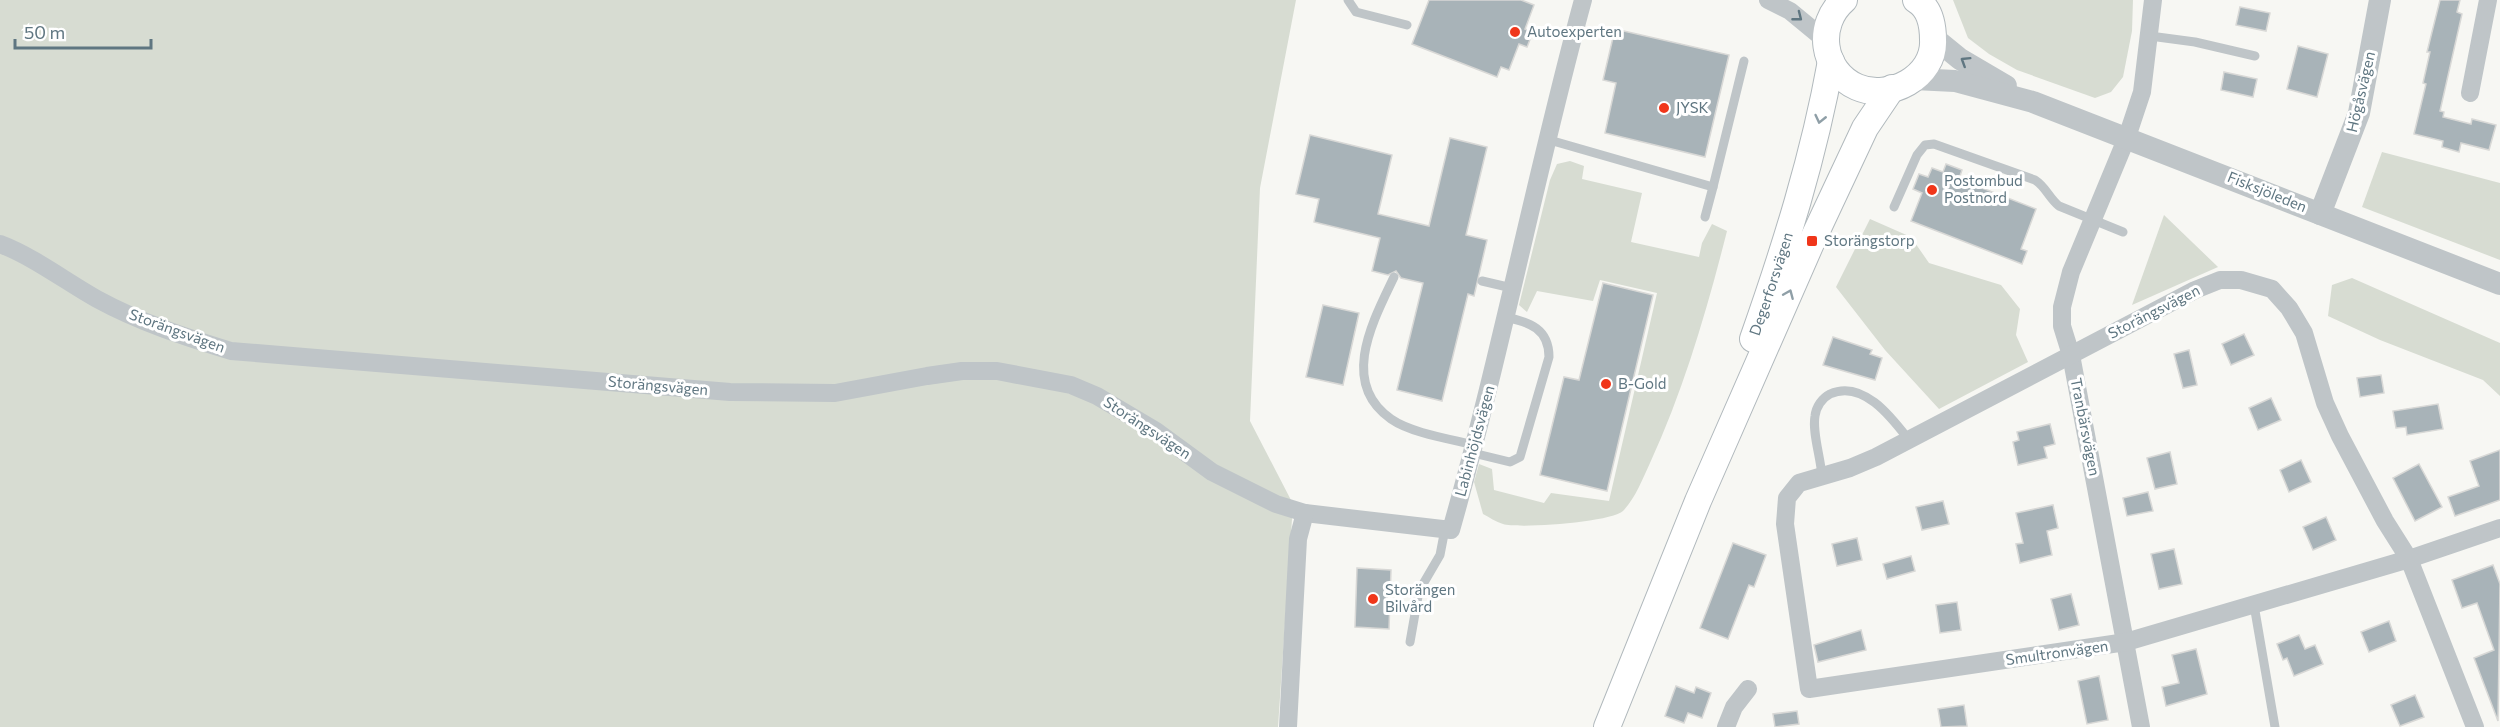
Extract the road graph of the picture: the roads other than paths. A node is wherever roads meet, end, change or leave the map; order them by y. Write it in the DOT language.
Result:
graph roads {
  1 [pos="1348,0"];
  2 [pos="1583,0"];
  3 [pos="1768,0"];
  4 [pos="1843,0"];
  5 [pos="2153,0"];
  6 [pos="2380,0"];
  7 [pos="2488,0"];
  8 [pos="1923,3"];
  9 [pos="1407,25"];
  10 [pos="2150,36"];
  11 [pos="1933,37"];
  12 [pos="1828,50"];
  13 [pos="2255,56"];
  14 [pos="1744,61"];
  15 [pos="1903,84"];
  16 [pos="2470,93"];
  17 [pos="2033,102"];
  18 [pos="2127,137"];
  19 [pos="1546,139"];
  20 [pos="1713,187"];
  21 [pos="1894,207"];
  22 [pos="2320,214"];
  23 [pos="1705,217"];
  24 [pos="2092,220"];
  25 [pos="2123,232"];
  26 [pos="0,244"];
  27 [pos="1394,277"];
  28 [pos="1482,281"];
  29 [pos="2500,284"];
  30 [pos="1512,288"];
  31 [pos="1505,317"];
  32 [pos="2071,355"];
  33 [pos="1909,440"];
  34 [pos="1474,449"];
  35 [pos="1822,477"];
  36 [pos="1799,483"];
  37 [pos="1698,501"];
  38 [pos="1305,513"];
  39 [pos="2500,528"];
  40 [pos="1445,529"];
  41 [pos="2409,559"];
  42 [pos="2254,605"];
  43 [pos="1410,642"];
  44 [pos="2126,642"];
  45 [pos="1748,689"];
  46 [pos="1288,727"];
  47 [pos="1607,727"];
  48 [pos="1725,727"];
  49 [pos="2141,727"];
  50 [pos="2275,727"];
  51 [pos="2475,727"];
  1 -- 9 [label="lane"];
  2 -- 19 [label="street, Labinhöjdsvägen"];
  3 -- 12 [label="street, one-way"];
  4 -- 12 [label="main road, Degerforsvägen"];
  5 -- 10 [label="street, Tranbärsvägen"];
  6 -- 22 [label="street, Högåsvägen"];
  7 -- 16 [label="street"];
  8 -- 11 [label="main road"];
  10 -- 13 [label="lane"];
  10 -- 18 [label="street, Tranbärsvägen"];
  11 -- 15 [label="main road, Degerforsvägen"];
  17 -- 11 [label="street, Fisksjöleden, one-way"];
  12 -- 15 [label="main road"];
  12 -- 37 [label="main road, Degerforsvägen, one-way"];
  14 -- 20 [label="lane"];
  15 -- 17 [label="street, Fisksjöleden"];
  37 -- 15 [label="main road, Degerforsvägen, one-way"];
  17 -- 18 [label="street, Fisksjöleden"];
  18 -- 22 [label="street, Fisksjöleden"];
  18 -- 24 [label="street, Tranbärsvägen"];
  19 -- 20 [label="lane"];
  19 -- 30 [label="street, Labinhöjdsvägen"];
  20 -- 23 [label="lane"];
  21 -- 24 [label="lane"];
  22 -- 29 [label="street, Fisksjöleden"];
  24 -- 25 [label="lane"];
  24 -- 32 [label="street, Tranbärsvägen"];
  26 -- 38 [label="street, Storängsvägen"];
  27 -- 34 [label="lane"];
  28 -- 30 [label="lane"];
  30 -- 31 [label="street, Labinhöjdsvägen"];
  31 -- 34 [label="street, Labinhöjdsvägen"];
  31 -- 34 [label="lane"];
  32 -- 33 [label="street, Storängsvägen"];
  32 -- 41 [label="street, Storängsvägen"];
  32 -- 44 [label="street, Tranbärsvägen"];
  33 -- 35 [label="street, Storängsvägen"];
  33 -- 35 [label="lane"];
  34 -- 40 [label="street, Labinhöjdsvägen"];
  35 -- 36 [label="street, Storängsvägen"];
  36 -- 44 [label="street, Smultronvägen"];
  37 -- 47 [label="main road, Degerforsvägen"];
  38 -- 40 [label="street"];
  38 -- 46 [label="street"];
  39 -- 41 [label="street, Smultronvägen"];
  40 -- 43 [label="lane"];
  41 -- 42 [label="street, Smultronvägen"];
  41 -- 51 [label="street, Storängsvägen"];
  42 -- 44 [label="street, Smultronvägen"];
  42 -- 50 [label="lane"];
  44 -- 49 [label="street, Tranbärsvägen"];
  45 -- 48 [label="street"];
}
